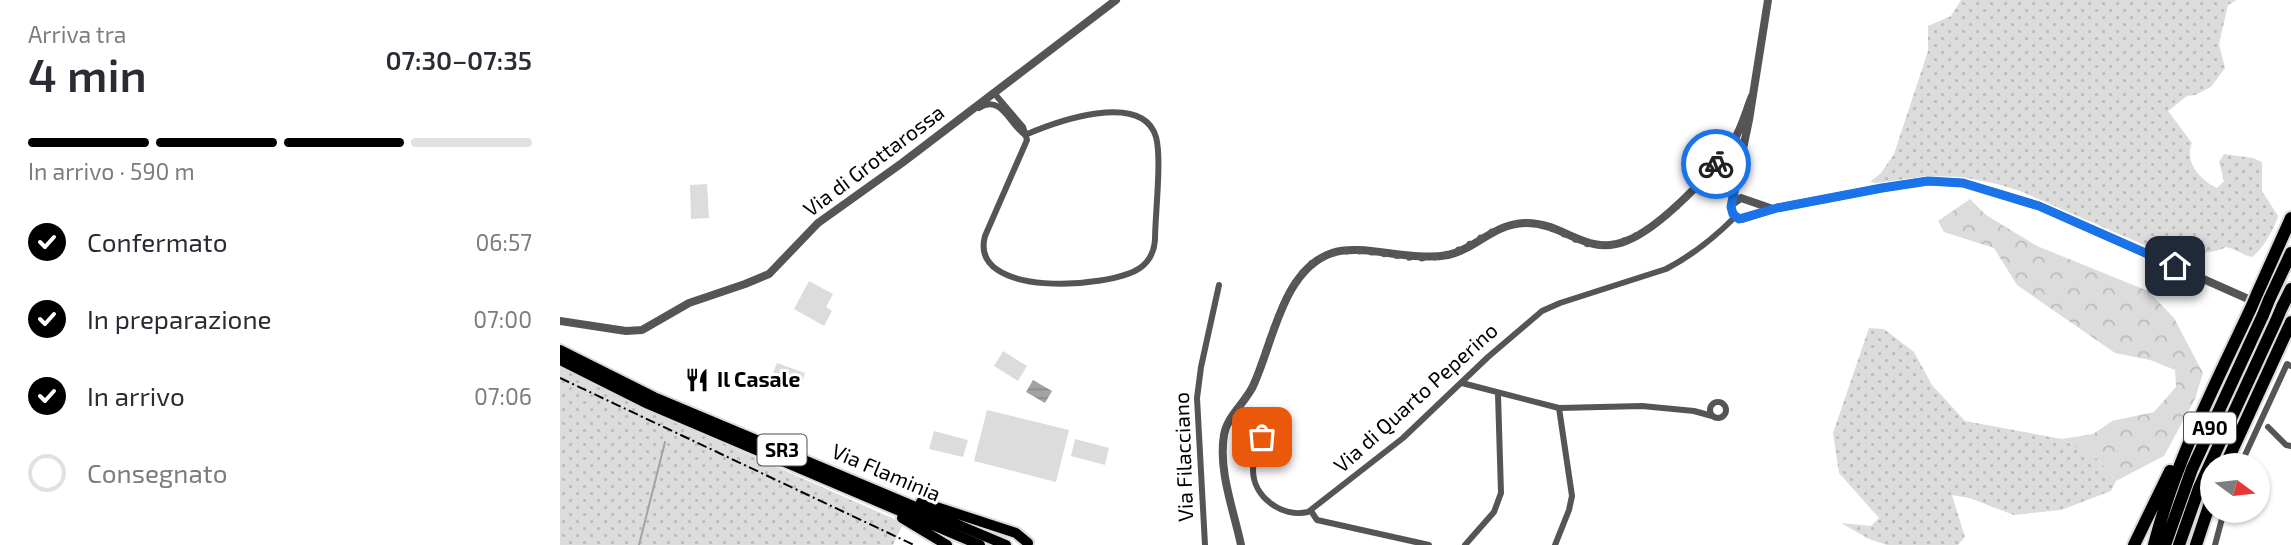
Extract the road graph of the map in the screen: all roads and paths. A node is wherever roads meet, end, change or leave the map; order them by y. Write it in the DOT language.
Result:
graph roads {
  1 [pos="1116,0"];
  2 [pos="1768,0"];
  3 [pos="1752,96"];
  4 [pos="997,97"];
  5 [pos="1003,109"];
  6 [pos="956,122"];
  7 [pos="1025,135"];
  8 [pos="1743,146"];
  9 [pos="1728,149"];
  10 [pos="1741,157"];
  11 [pos="1718,162"];
  12 [pos="1737,180"];
  13 [pos="1747,200"];
  14 [pos="1731,205"];
  15 [pos="1777,208"];
  16 [pos="1748,216"];
  17 [pos="1735,217"];
  18 [pos="2291,217"];
  19 [pos="2291,253"];
  20 [pos="1219,285"];
  21 [pos="2291,289"];
  22 [pos="560,321"];
  23 [pos="2290,323"];
  24 [pos="560,350"];
  25 [pos="560,360"];
  26 [pos="2291,366"];
  27 [pos="2217,380"];
  28 [pos="1462,383"];
  29 [pos="1498,394"];
  30 [pos="1239,406"];
  31 [pos="1559,408"];
  32 [pos="1708,414"];
  33 [pos="2268,427"];
  34 [pos="2291,446"];
  35 [pos="2232,453"];
  36 [pos="2246,453"];
  37 [pos="882,492"];
  38 [pos="870,498"];
  39 [pos="1311,511"];
  40 [pos="2203,523"];
  41 [pos="2211,523"];
  42 [pos="2221,523"];
  43 [pos="944,543"];
  44 [pos="1030,544"];
  45 [pos="980,545"];
  46 [pos="1006,545"];
  47 [pos="1205,545"];
  48 [pos="1241,545"];
  49 [pos="1429,545"];
  50 [pos="1465,545"];
  51 [pos="1555,545"];
  52 [pos="2134,545"];
  53 [pos="2154,545"];
  54 [pos="2165,545"];
  55 [pos="2179,545"];
  56 [pos="2196,545"];
  57 [pos="2205,545"];
  58 [pos="2215,545"];
  1 -- 4 [label="street, Via di Grottarossa"];
  2 -- 3 [label="street"];
  3 -- 8 [label="street"];
  3 -- 9 [label="street"];
  4 -- 5 [label="street"];
  4 -- 6 [label="street, Via di Grottarossa"];
  4 -- 7 [label="street"];
  5 -- 6 [label="street"];
  5 -- 7 [label="street"];
  6 -- 22 [label="street, Via di Grottarossa"];
  7 -- 7 [label="street"];
  8 -- 9 [label="street"];
  8 -- 10 [label="street"];
  9 -- 11 [label="street"];
  10 -- 11 [label="street"];
  10 -- 12 [label="street"];
  11 -- 30 [label="street"];
  12 -- 13 [label="street"];
  12 -- 14 [label="street"];
  13 -- 14 [label="street"];
  13 -- 15 [label="street"];
  13 -- 16 [label="street"];
  14 -- 17 [label="street"];
  15 -- 16 [label="street"];
  15 -- 23 [label="street"];
  16 -- 17 [label="street"];
  17 -- 28 [label="street, Via di Quarto Peperino"];
  18 -- 27 [label="highway, bridge"];
  19 -- 54 [label="highway, A90, bridge"];
  20 -- 47 [label="street, Via Filacciano"];
  21 -- 55 [label="highway, A90, bridge"];
  23 -- 35 [label="highway"];
  24 -- 37 [label="highway, Via Flaminia / SR3"];
  25 -- 38 [label="highway, Via Flaminia / SR3"];
  26 -- 36 [label="street"];
  27 -- 52 [label="highway"];
  27 -- 53 [label="highway"];
  28 -- 29 [label="street"];
  28 -- 39 [label="street, Via di Quarto Peperino"];
  29 -- 31 [label="street"];
  29 -- 50 [label="street"];
  30 -- 39 [label="street"];
  30 -- 48 [label="street"];
  31 -- 32 [label="street"];
  31 -- 51 [label="street"];
  33 -- 34 [label="street"];
  37 -- 44 [label="highway"];
  37 -- 46 [label="highway, Via Flaminia / SR3"];
  38 -- 43 [label="highway"];
  38 -- 45 [label="highway, Via Flaminia / SR3"];
  39 -- 49 [label="street"];
  40 -- 56 [label="highway"];
  41 -- 57 [label="highway"];
  42 -- 58 [label="street"];
}
